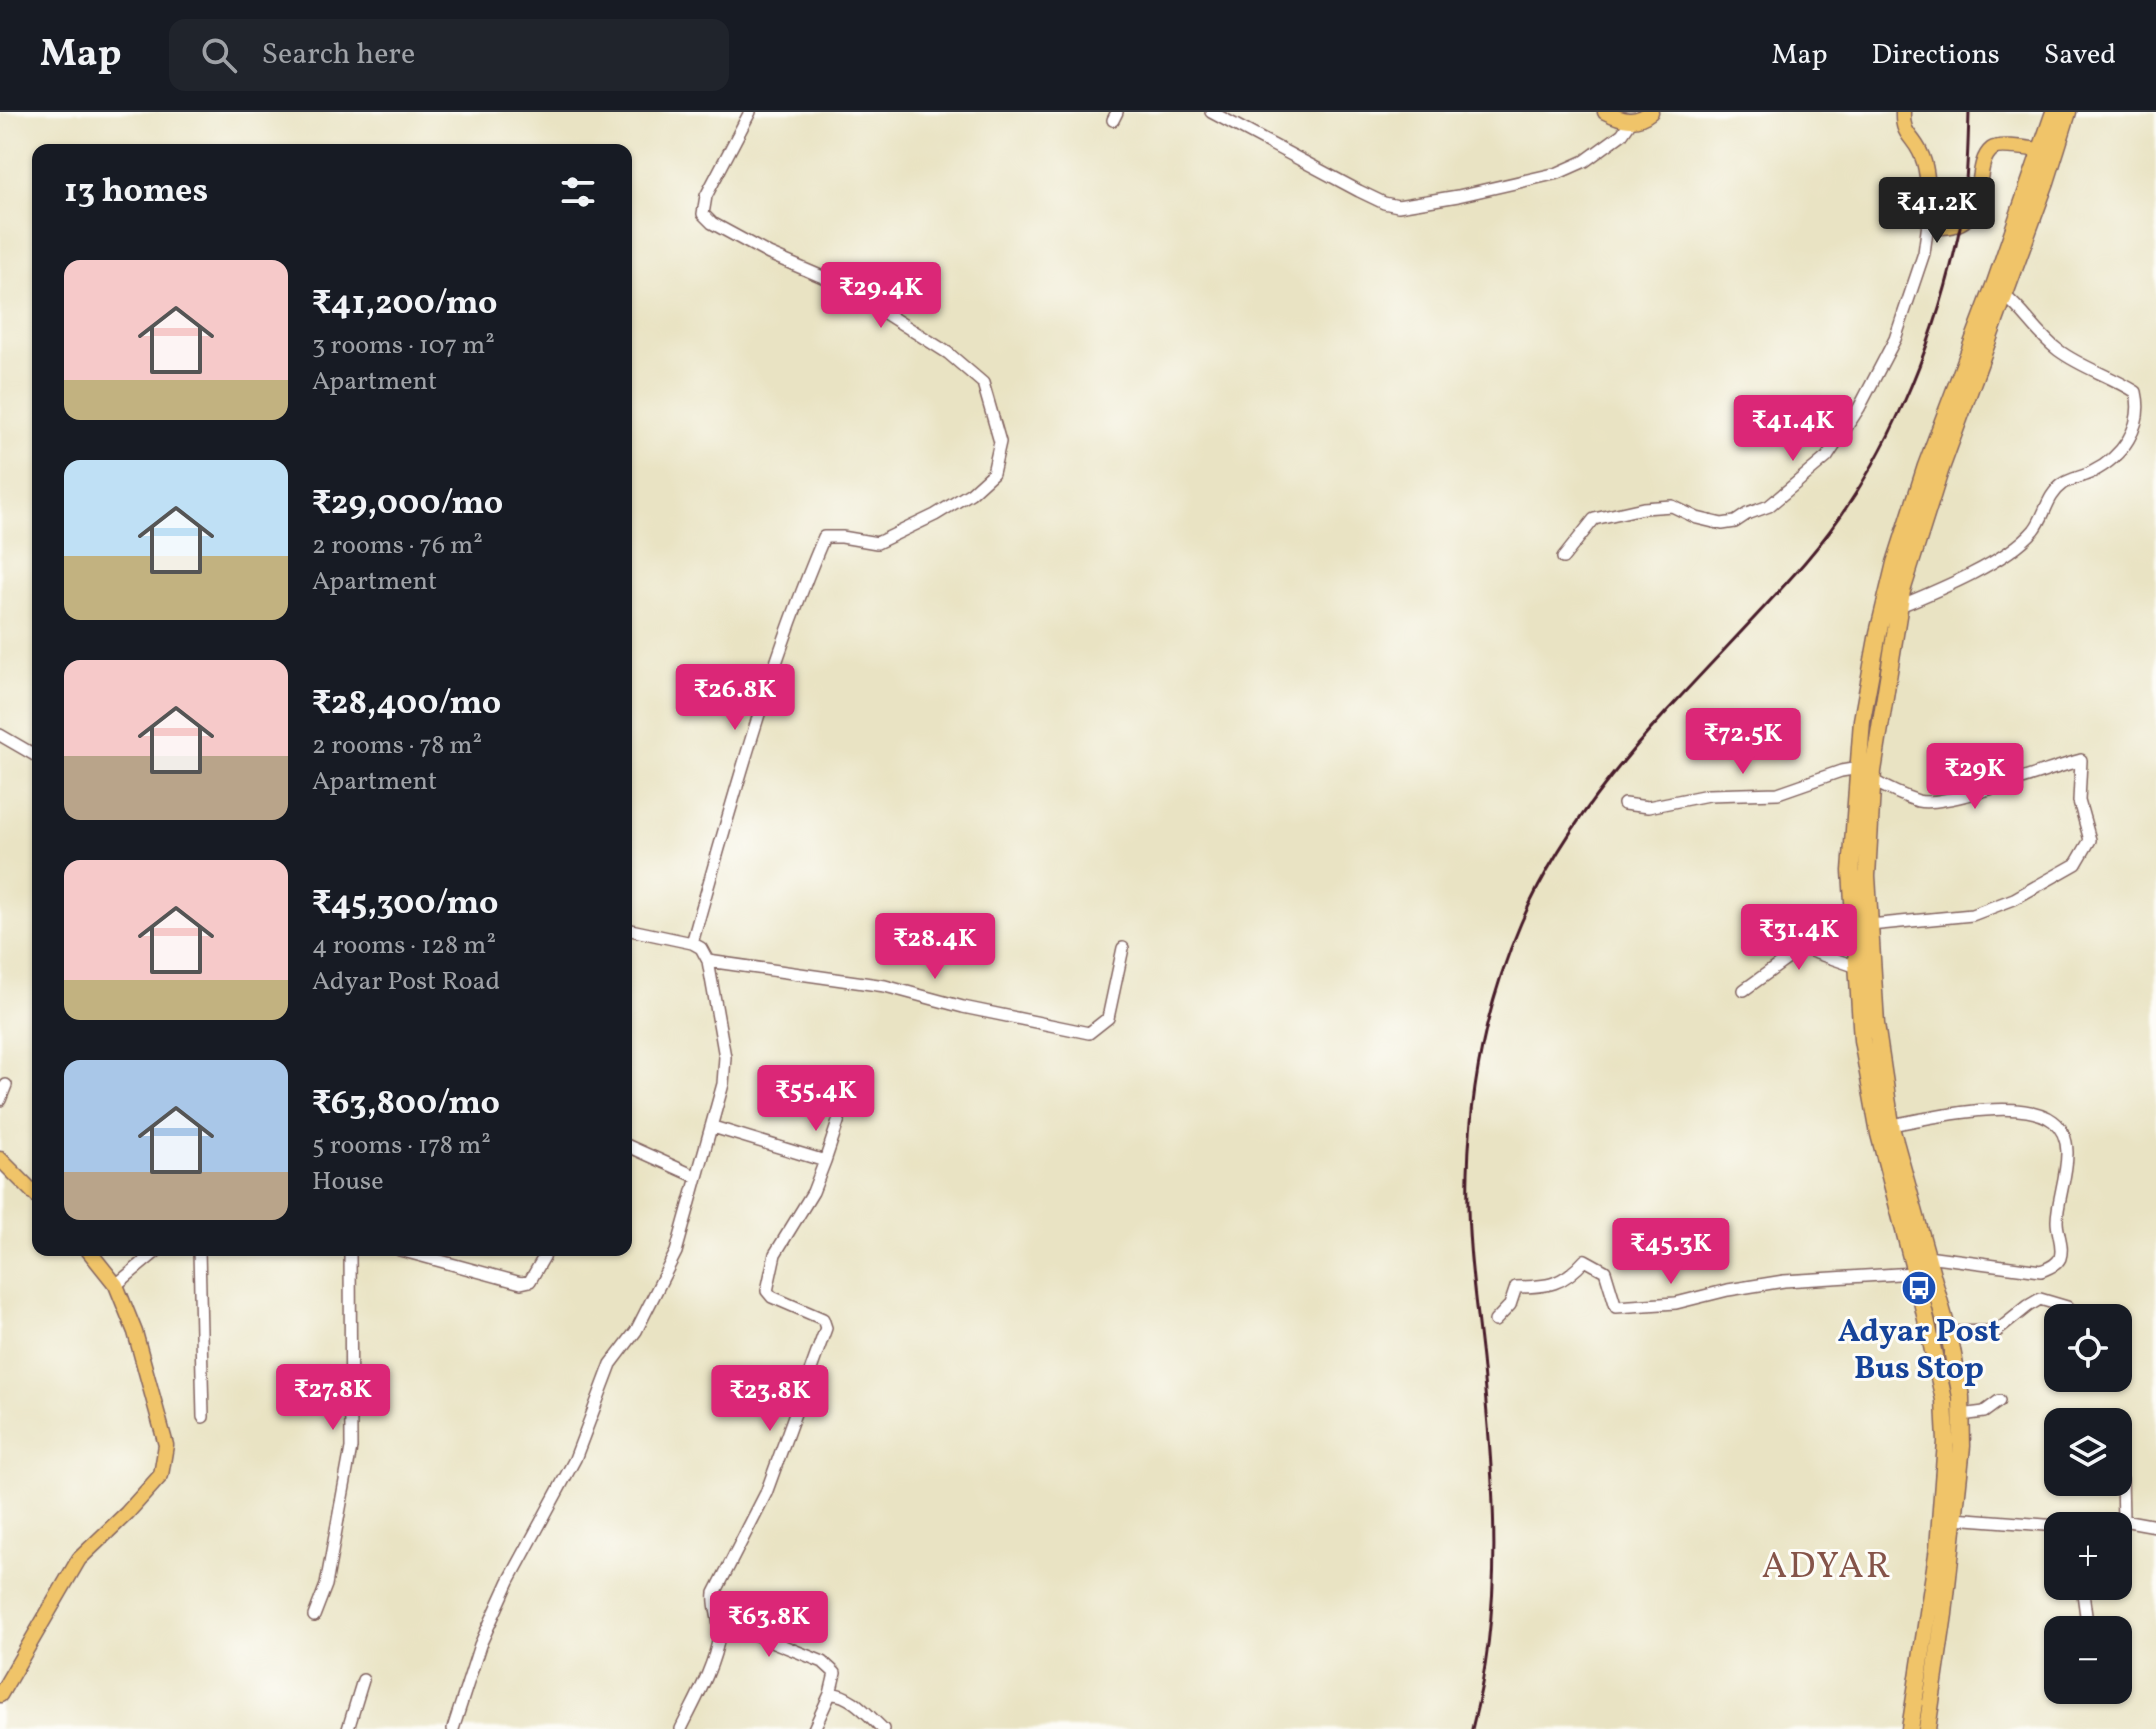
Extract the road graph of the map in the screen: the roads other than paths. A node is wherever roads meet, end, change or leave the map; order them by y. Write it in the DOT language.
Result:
graph roads {
  1 [pos="750,112"];
  2 [pos="1211,112"];
  3 [pos="1605,112"];
  4 [pos="1651,112"];
  5 [pos="1903,112"];
  6 [pos="2054,112"];
  7 [pos="2068,112"];
  8 [pos="1631,121"];
  9 [pos="2048,151"];
  10 [pos="1929,216"];
  11 [pos="2005,296"];
  12 [pos="1563,558"];
  13 [pos="1900,606"];
  14 [pos="0,735"];
  15 [pos="32,754"];
  16 [pos="1859,768"];
  17 [pos="1872,780"];
  18 [pos="1624,804"];
  19 [pos="1870,925"];
  20 [pos="632,930"];
  21 [pos="692,943"];
  22 [pos="1123,948"];
  23 [pos="708,961"];
  24 [pos="1857,967"];
  25 [pos="1744,990"];
  26 [pos="6,1085"];
  27 [pos="0,1100"];
  28 [pos="840,1116"];
  29 [pos="1891,1125"];
  30 [pos="713,1127"];
  31 [pos="1889,1147"];
  32 [pos="632,1148"];
  33 [pos="0,1159"];
  34 [pos="825,1161"];
  35 [pos="697,1177"];
  36 [pos="32,1191"];
  37 [pos="93,1256"];
  38 [pos="151,1256"];
  39 [pos="199,1256"];
  40 [pos="350,1256"];
  41 [pos="439,1256"];
  42 [pos="545,1256"];
  43 [pos="1927,1256"];
  44 [pos="1914,1273"];
  45 [pos="116,1285"];
  46 [pos="2057,1304"];
  47 [pos="1495,1321"];
  48 [pos="1948,1332"];
  49 [pos="1999,1401"];
  50 [pos="1961,1415"];
  51 [pos="203,1417"];
  52 [pos="1954,1518"];
  53 [pos="2132,1522"];
  54 [pos="2044,1525"];
  55 [pos="2156,1526"];
  56 [pos="314,1616"];
  57 [pos="719,1620"];
  58 [pos="363,1680"];
  59 [pos="830,1694"];
  60 [pos="0,1695"];
  61 [pos="348,1729"];
  62 [pos="453,1729"];
  63 [pos="681,1729"];
  64 [pos="814,1729"];
  65 [pos="883,1729"];
  66 [pos="1910,1729"];
  67 [pos="1927,1729"];
  1 -- 21 [label="street"];
  2 -- 8 [label="street"];
  3 -- 8 [label="main road"];
  4 -- 8 [label="main road"];
  5 -- 10 [label="main road"];
  6 -- 9 [label="highway"];
  7 -- 9 [label="highway"];
  9 -- 10 [label="main road"];
  9 -- 11 [label="highway"];
  9 -- 16 [label="highway"];
  10 -- 12 [label="street"];
  11 -- 13 [label="highway"];
  11 -- 13 [label="street"];
  13 -- 17 [label="highway"];
  14 -- 15 [label="street"];
  16 -- 18 [label="street"];
  16 -- 24 [label="highway"];
  17 -- 19 [label="highway"];
  17 -- 19 [label="street"];
  19 -- 29 [label="highway"];
  20 -- 21 [label="street"];
  21 -- 23 [label="street"];
  22 -- 23 [label="street"];
  23 -- 30 [label="street"];
  24 -- 25 [label="street"];
  24 -- 31 [label="highway"];
  26 -- 27 [label="street"];
  28 -- 34 [label="street"];
  29 -- 31 [label="highway"];
  29 -- 43 [label="street"];
  30 -- 34 [label="street"];
  30 -- 35 [label="street"];
  31 -- 43 [label="highway"];
  31 -- 44 [label="highway"];
  32 -- 35 [label="street"];
  33 -- 36 [label="main road"];
  34 -- 57 [label="street"];
  35 -- 62 [label="street"];
  37 -- 45 [label="main road"];
  38 -- 45 [label="street"];
  39 -- 51 [label="street"];
  40 -- 56 [label="street"];
  41 -- 42 [label="street"];
  43 -- 48 [label="highway"];
  44 -- 47 [label="street"];
  44 -- 66 [label="highway"];
  45 -- 60 [label="main road"];
  46 -- 48 [label="street"];
  48 -- 50 [label="highway"];
  49 -- 50 [label="street"];
  50 -- 52 [label="highway"];
  52 -- 54 [label="street"];
  52 -- 67 [label="highway"];
  53 -- 55 [label="street"];
  57 -- 59 [label="street"];
  57 -- 63 [label="street"];
  58 -- 61 [label="street"];
  59 -- 64 [label="street"];
  59 -- 65 [label="street"];
}
